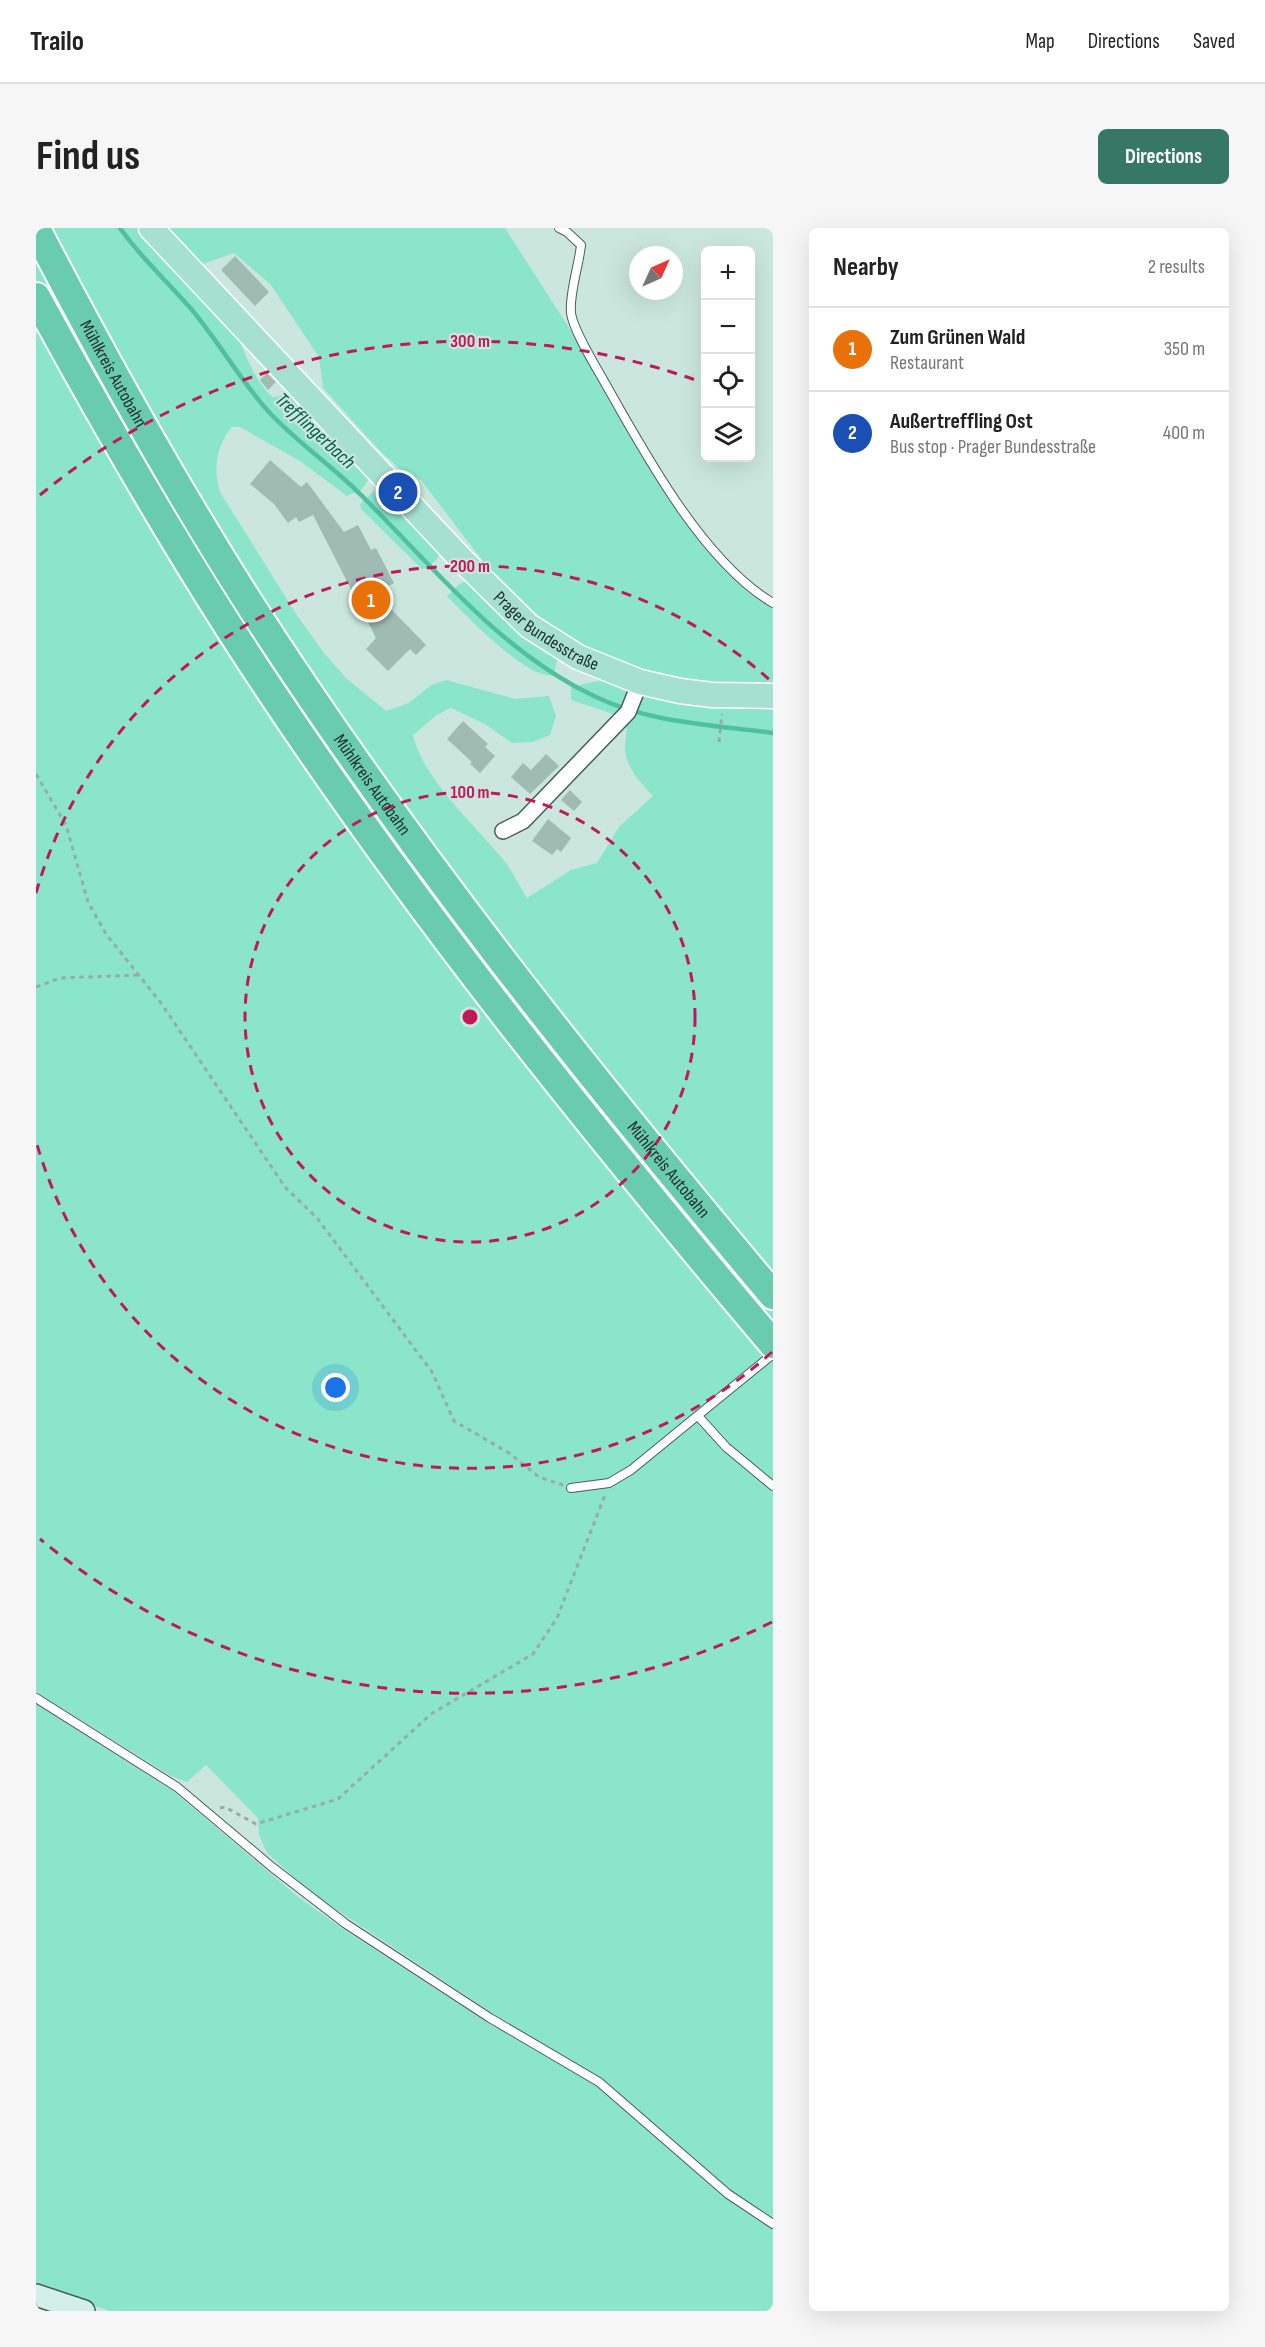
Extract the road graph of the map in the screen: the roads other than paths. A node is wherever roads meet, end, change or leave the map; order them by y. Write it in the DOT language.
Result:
graph roads {
  1 [pos="151,228"];
  2 [pos="559,228"];
  3 [pos="36,229"];
  4 [pos="36,297"];
  5 [pos="773,603"];
  6 [pos="637,689"];
  7 [pos="773,696"];
  8 [pos="503,831"];
  9 [pos="773,1295"];
  10 [pos="773,1344"];
  11 [pos="773,1354"];
  12 [pos="698,1416"];
  13 [pos="773,1486"];
  14 [pos="571,1488"];
  15 [pos="36,1698"];
  16 [pos="773,2224"];
  17 [pos="36,2295"];
  18 [pos="84,2311"];
  1 -- 6 [label="main road, Prager Bundesstraße"];
  2 -- 5 [label="lane"];
  3 -- 9 [label="highway, Mühlkreis Autobahn"];
  4 -- 10 [label="highway, Mühlkreis Autobahn"];
  6 -- 7 [label="main road, Prager Bundesstraße"];
  6 -- 8 [label="street"];
  11 -- 12 [label="lane"];
  12 -- 13 [label="lane"];
  12 -- 14 [label="lane"];
  15 -- 16 [label="lane"];
  17 -- 18 [label="street"];
}
